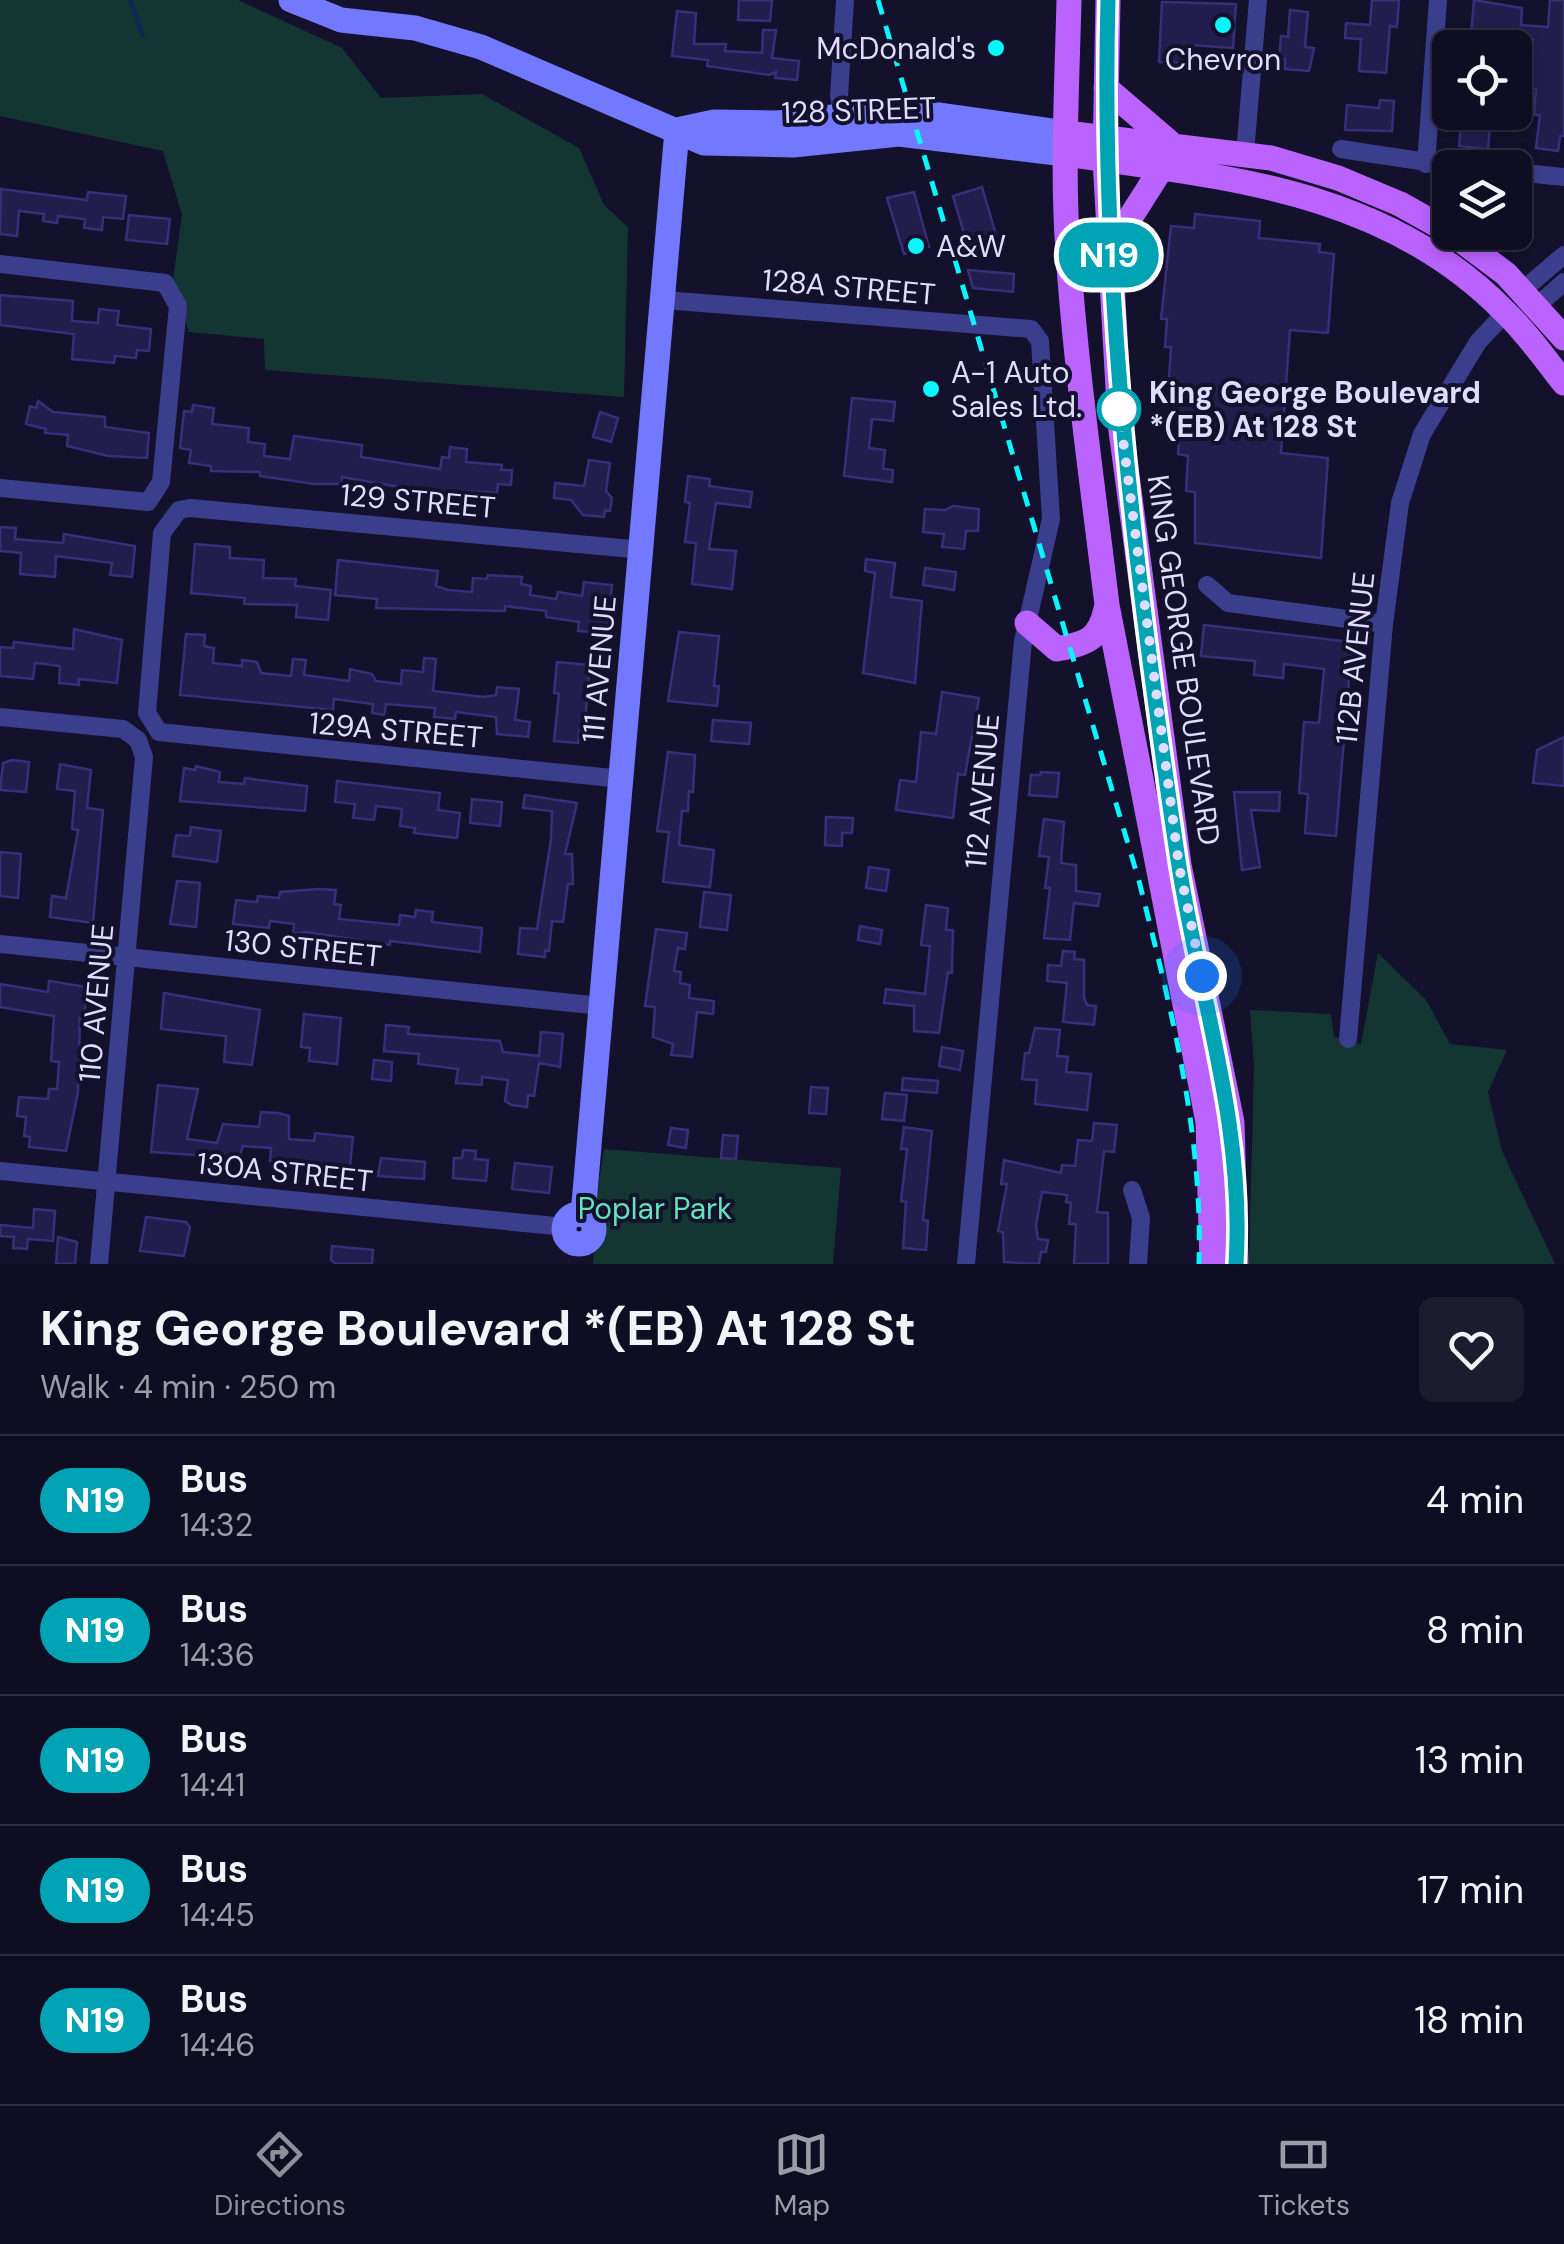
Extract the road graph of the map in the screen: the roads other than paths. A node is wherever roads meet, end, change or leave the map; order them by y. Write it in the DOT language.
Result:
graph roads {
  1 [pos="291,0"];
  2 [pos="844,0"];
  3 [pos="1069,0"];
  4 [pos="1108,0"];
  5 [pos="1258,0"];
  6 [pos="1438,0"];
  7 [pos="1106,88"];
  8 [pos="843,114"];
  9 [pos="677,130"];
  10 [pos="1065,143"];
  11 [pos="1341,149"];
  12 [pos="1105,150"];
  13 [pos="1245,153"];
  14 [pos="1166,154"];
  15 [pos="1426,164"];
  16 [pos="1432,165"];
  17 [pos="1532,174"];
  18 [pos="1564,177"];
  19 [pos="1432,222"];
  20 [pos="1472,250"];
  21 [pos="1109,251"];
  22 [pos="1564,255"];
  23 [pos="0,264"];
  24 [pos="1564,282"];
  25 [pos="1530,297"];
  26 [pos="664,300"];
  27 [pos="1506,312"];
  28 [pos="1031,329"];
  29 [pos="1564,338"];
  30 [pos="1564,383"];
  31 [pos="0,488"];
  32 [pos="642,550"];
  33 [pos="1207,585"];
  34 [pos="1107,604"];
  35 [pos="1027,623"];
  36 [pos="1384,624"];
  37 [pos="0,717"];
  38 [pos="166,735"];
  39 [pos="622,779"];
  40 [pos="0,944"];
  41 [pos="128,958"];
  42 [pos="601,1006"];
  43 [pos="1348,1039"];
  44 [pos="0,1171"];
  45 [pos="108,1182"];
  46 [pos="1132,1190"];
  47 [pos="576,1237"];
  48 [pos="99,1264"];
  49 [pos="966,1264"];
  50 [pos="1138,1264"];
  51 [pos="1212,1264"];
  52 [pos="1236,1264"];
  1 -- 9 [label="main road, 128 STREET"];
  2 -- 8 [label="street"];
  3 -- 10 [label="main road, KING GEORGE BOULEVARD"];
  4 -- 7 [label="main road, KING GEORGE BOULEVARD"];
  5 -- 13 [label="street"];
  6 -- 15 [label="street"];
  7 -- 12 [label="main road, KING GEORGE BOULEVARD"];
  7 -- 14 [label="main road"];
  8 -- 9 [label="main road, 128 STREET"];
  8 -- 10 [label="main road, 128 STREET"];
  9 -- 10 [label="main road, 128 STREET"];
  9 -- 26 [label="main road, 111 AVENUE"];
  10 -- 12 [label="main road, 128 STREET"];
  10 -- 34 [label="main road, KING GEORGE BOULEVARD"];
  11 -- 15 [label="street"];
  12 -- 14 [label="main road, 128 STREET"];
  12 -- 21 [label="main road, KING GEORGE BOULEVARD"];
  13 -- 14 [label="main road"];
  13 -- 19 [label="main road"];
  14 -- 21 [label="main road"];
  14 -- 27 [label="main road"];
  15 -- 16 [label="street"];
  17 -- 18 [label="street"];
  20 -- 25 [label="main road"];
  21 -- 52 [label="main road, KING GEORGE BOULEVARD"];
  22 -- 25 [label="street"];
  23 -- 31 [label="street"];
  24 -- 25 [label="street"];
  25 -- 27 [label="main road"];
  25 -- 29 [label="main road"];
  26 -- 28 [label="street, 128A STREET"];
  26 -- 32 [label="main road, 111 AVENUE"];
  27 -- 30 [label="main road"];
  27 -- 36 [label="street, 112B AVENUE"];
  28 -- 35 [label="street, 112 AVENUE"];
  32 -- 38 [label="street, 129 STREET"];
  32 -- 39 [label="main road, 111 AVENUE"];
  33 -- 36 [label="street"];
  34 -- 35 [label="main road"];
  34 -- 51 [label="main road, KING GEORGE BOULEVARD"];
  35 -- 49 [label="street, 112 AVENUE"];
  36 -- 43 [label="street, 112B AVENUE"];
  37 -- 41 [label="street, 110 AVENUE"];
  38 -- 39 [label="street, 129A STREET"];
  39 -- 42 [label="main road, 111 AVENUE"];
  40 -- 41 [label="street, 130 STREET"];
  41 -- 42 [label="street, 130 STREET"];
  41 -- 45 [label="street, 110 AVENUE"];
  42 -- 47 [label="main road, 111 AVENUE"];
  44 -- 45 [label="street, 130A STREET"];
  45 -- 47 [label="street, 130A STREET"];
  45 -- 48 [label="street, 110 AVENUE"];
  46 -- 50 [label="street"];
}
